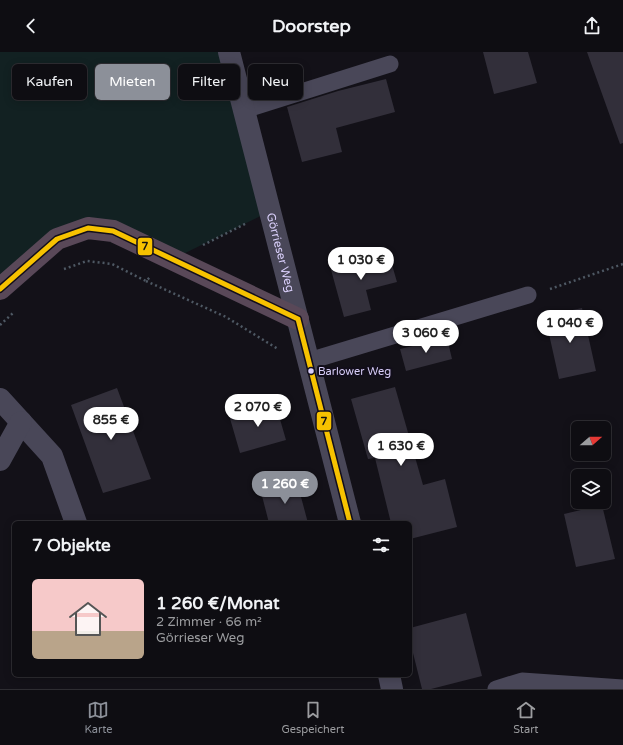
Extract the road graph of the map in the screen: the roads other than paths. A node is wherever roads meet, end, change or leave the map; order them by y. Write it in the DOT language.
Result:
graph roads {
  1 [pos="229,52"];
  2 [pos="390,64"];
  3 [pos="244,110"];
  4 [pos="0,289"];
  5 [pos="528,295"];
  6 [pos="298,319"];
  7 [pos="309,361"];
  8 [pos="0,399"];
  9 [pos="21,422"];
  10 [pos="0,460"];
  11 [pos="75,521"];
  12 [pos="349,521"];
  13 [pos="389,677"];
  14 [pos="623,688"];
  15 [pos="392,689"];
  16 [pos="496,689"];
  1 -- 3 [label="street, Görrieser Weg"];
  2 -- 3 [label="lane"];
  3 -- 6 [label="street, Görrieser Weg"];
  4 -- 6 [label="highway"];
  5 -- 7 [label="lane"];
  6 -- 7 [label="street, Görrieser Weg"];
  7 -- 12 [label="street, Görrieser Weg"];
  8 -- 9 [label="street"];
  9 -- 10 [label="street"];
  9 -- 11 [label="street"];
  13 -- 15 [label="street"];
  14 -- 16 [label="lane"];
}
